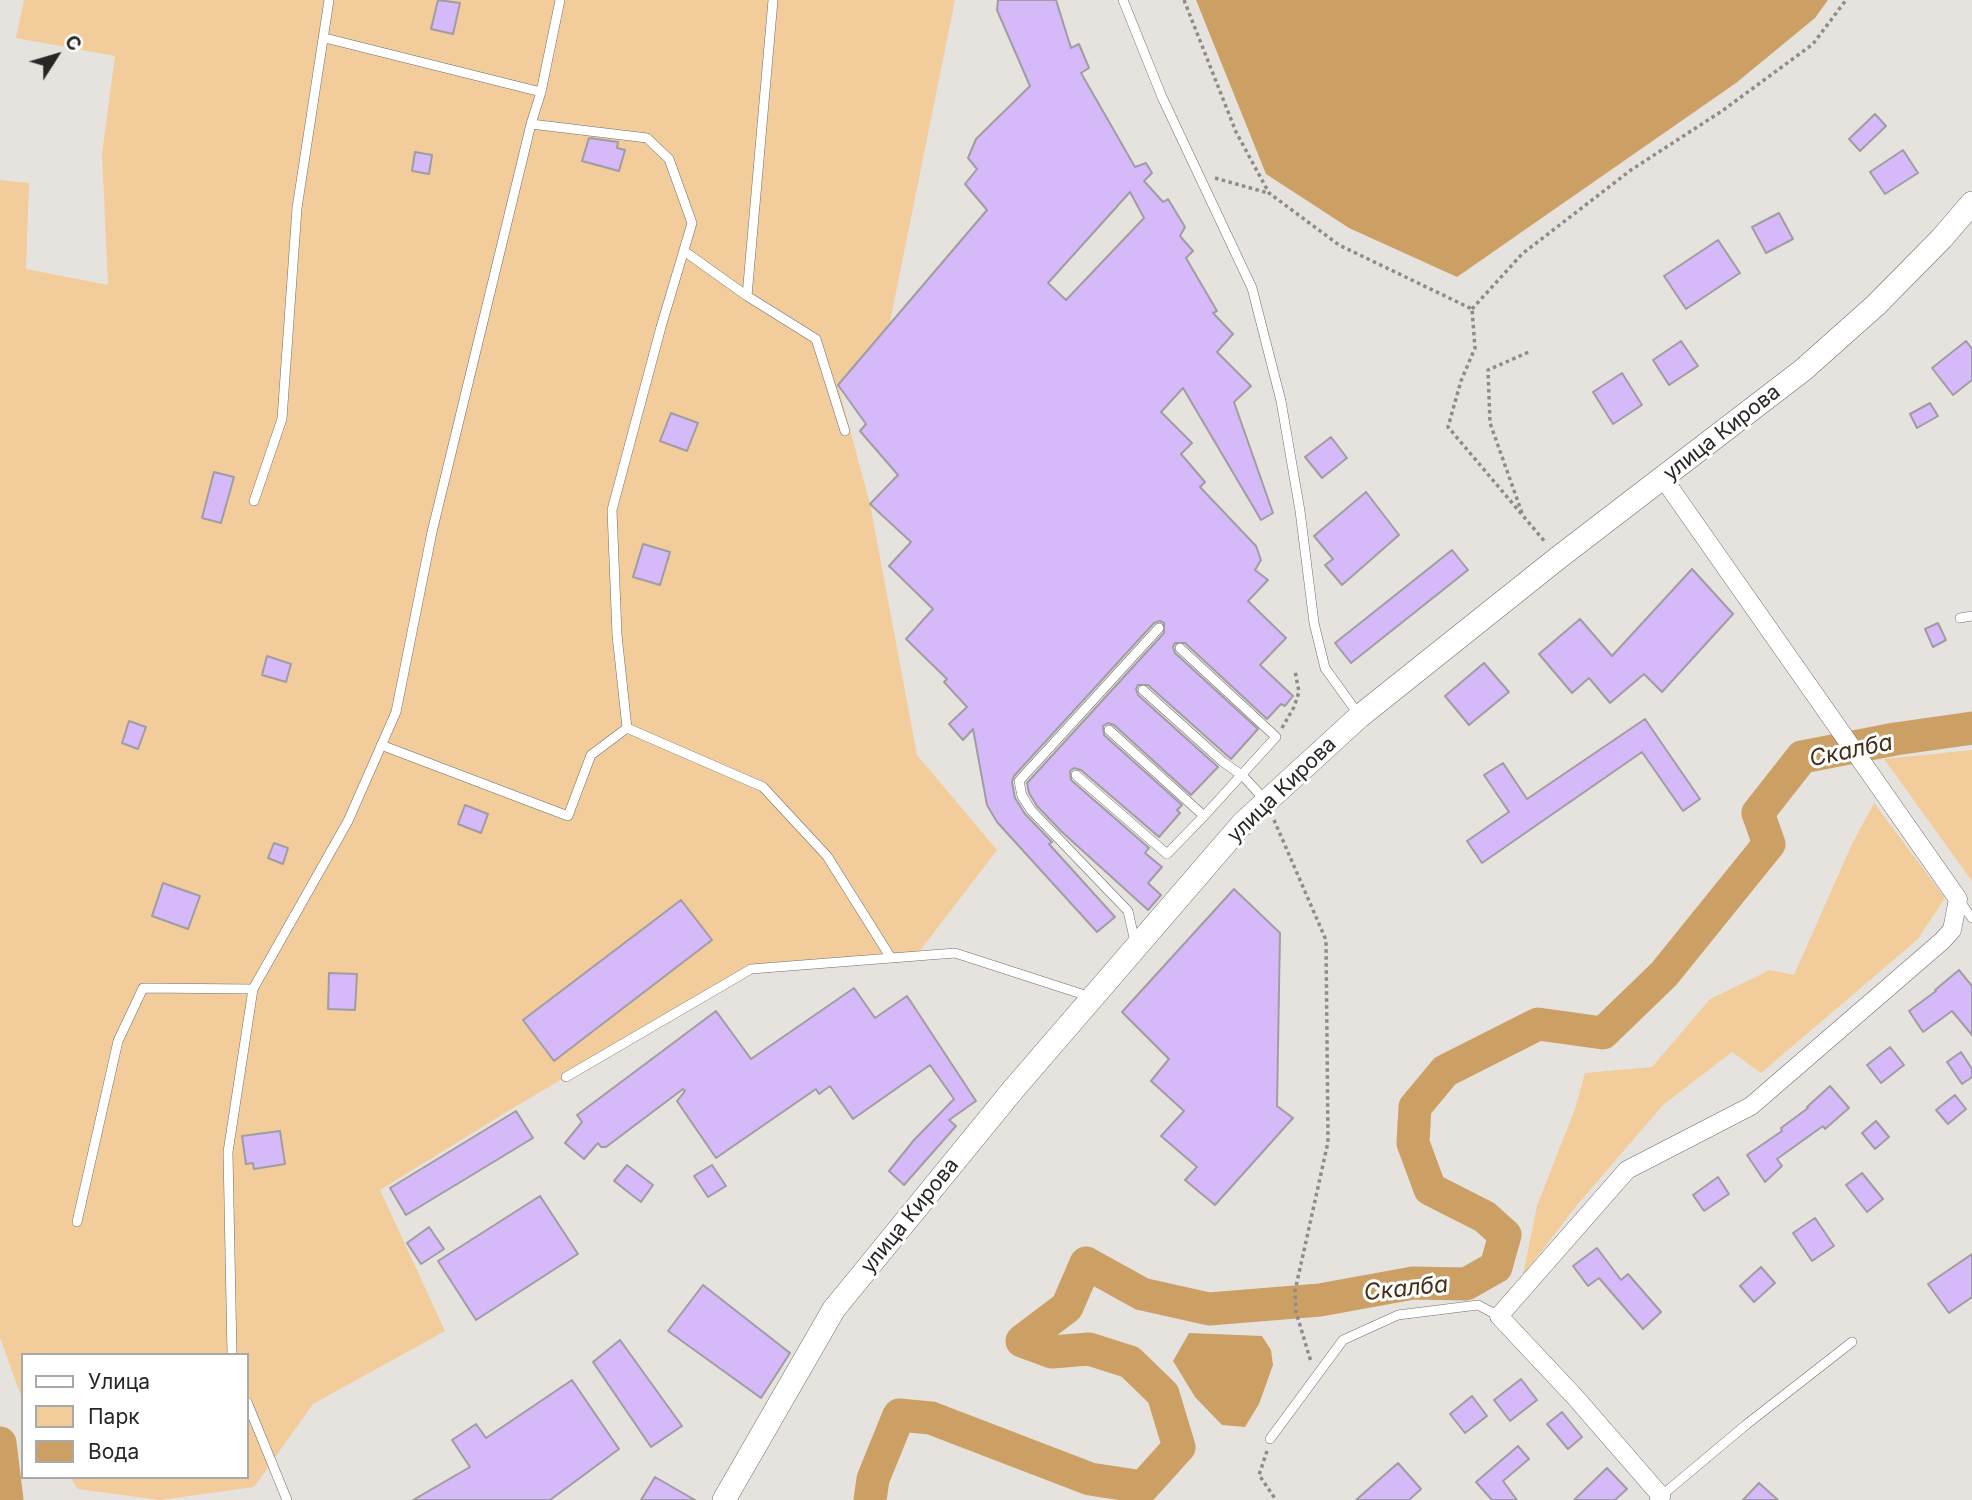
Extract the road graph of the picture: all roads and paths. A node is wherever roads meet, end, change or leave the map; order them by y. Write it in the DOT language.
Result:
graph roads {
  1 [pos="329,0"];
  2 [pos="560,0"];
  3 [pos="773,0"];
  4 [pos="1123,0"];
  5 [pos="1184,0"];
  6 [pos="1846,0"];
  7 [pos="325,38"];
  8 [pos="541,92"];
  9 [pos="531,124"];
  10 [pos="1197,172"];
  11 [pos="1269,193"];
  12 [pos="1972,203"];
  13 [pos="684,251"];
  14 [pos="747,296"];
  15 [pos="1472,309"];
  16 [pos="1531,351"];
  17 [pos="845,431"];
  18 [pos="1663,478"];
  19 [pos="254,501"];
  20 [pos="1522,515"];
  21 [pos="1558,558"];
  22 [pos="1972,616"];
  23 [pos="1960,618"];
  24 [pos="1158,628"];
  25 [pos="1180,648"];
  26 [pos="1295,671"];
  27 [pos="1143,690"];
  28 [pos="1360,716"];
  29 [pos="627,728"];
  30 [pos="1108,730"];
  31 [pos="1276,737"];
  32 [pos="382,745"];
  33 [pos="1076,775"];
  34 [pos="1243,776"];
  35 [pos="1266,802"];
  36 [pos="1204,816"];
  37 [pos="1958,899"];
  38 [pos="1972,918"];
  39 [pos="1136,947"];
  40 [pos="891,958"];
  41 [pos="253,989"];
  42 [pos="1092,998"];
  43 [pos="566,1077"];
  44 [pos="77,1222"];
  45 [pos="1499,1316"];
  46 [pos="1852,1342"];
  47 [pos="232,1353"];
  48 [pos="1315,1375"];
  49 [pos="248,1404"];
  50 [pos="1270,1439"];
  51 [pos="1660,1498"];
  52 [pos="287,1500"];
  53 [pos="724,1500"];
  54 [pos="1276,1500"];
  1 -- 7 [label="lane"];
  2 -- 8 [label="lane"];
  3 -- 14 [label="lane"];
  4 -- 10 [label="lane"];
  5 -- 11 [label="path"];
  6 -- 15 [label="path"];
  7 -- 8 [label="lane"];
  7 -- 19 [label="lane"];
  8 -- 9 [label="lane"];
  9 -- 13 [label="lane"];
  9 -- 32 [label="lane"];
  10 -- 11 [label="path"];
  10 -- 28 [label="lane"];
  11 -- 15 [label="path"];
  12 -- 18 [label="street, улица Кирова"];
  13 -- 14 [label="lane"];
  13 -- 29 [label="lane"];
  14 -- 17 [label="lane"];
  15 -- 20 [label="path"];
  16 -- 20 [label="path"];
  18 -- 21 [label="street, улица Кирова"];
  18 -- 37 [label="street"];
  20 -- 21 [label="path"];
  21 -- 28 [label="street, улица Кирова"];
  22 -- 23 [label="lane"];
  24 -- 39 [label="lane"];
  25 -- 31 [label="lane"];
  26 -- 31 [label="path"];
  27 -- 34 [label="lane"];
  28 -- 35 [label="street, улица Кирова"];
  29 -- 32 [label="lane"];
  29 -- 40 [label="lane"];
  30 -- 36 [label="lane"];
  31 -- 34 [label="lane"];
  32 -- 41 [label="lane"];
  33 -- 36 [label="lane"];
  34 -- 35 [label="lane"];
  34 -- 36 [label="lane"];
  35 -- 39 [label="street, улица Кирова"];
  35 -- 48 [label="path"];
  37 -- 38 [label="lane"];
  37 -- 45 [label="street"];
  39 -- 42 [label="street, улица Кирова"];
  40 -- 42 [label="lane"];
  40 -- 43 [label="lane"];
  41 -- 44 [label="lane"];
  41 -- 47 [label="lane"];
  42 -- 53 [label="street, улица Кирова"];
  45 -- 48 [label="lane"];
  45 -- 51 [label="street"];
  46 -- 51 [label="lane"];
  48 -- 50 [label="lane"];
  49 -- 52 [label="lane"];
  50 -- 54 [label="path"];
}
